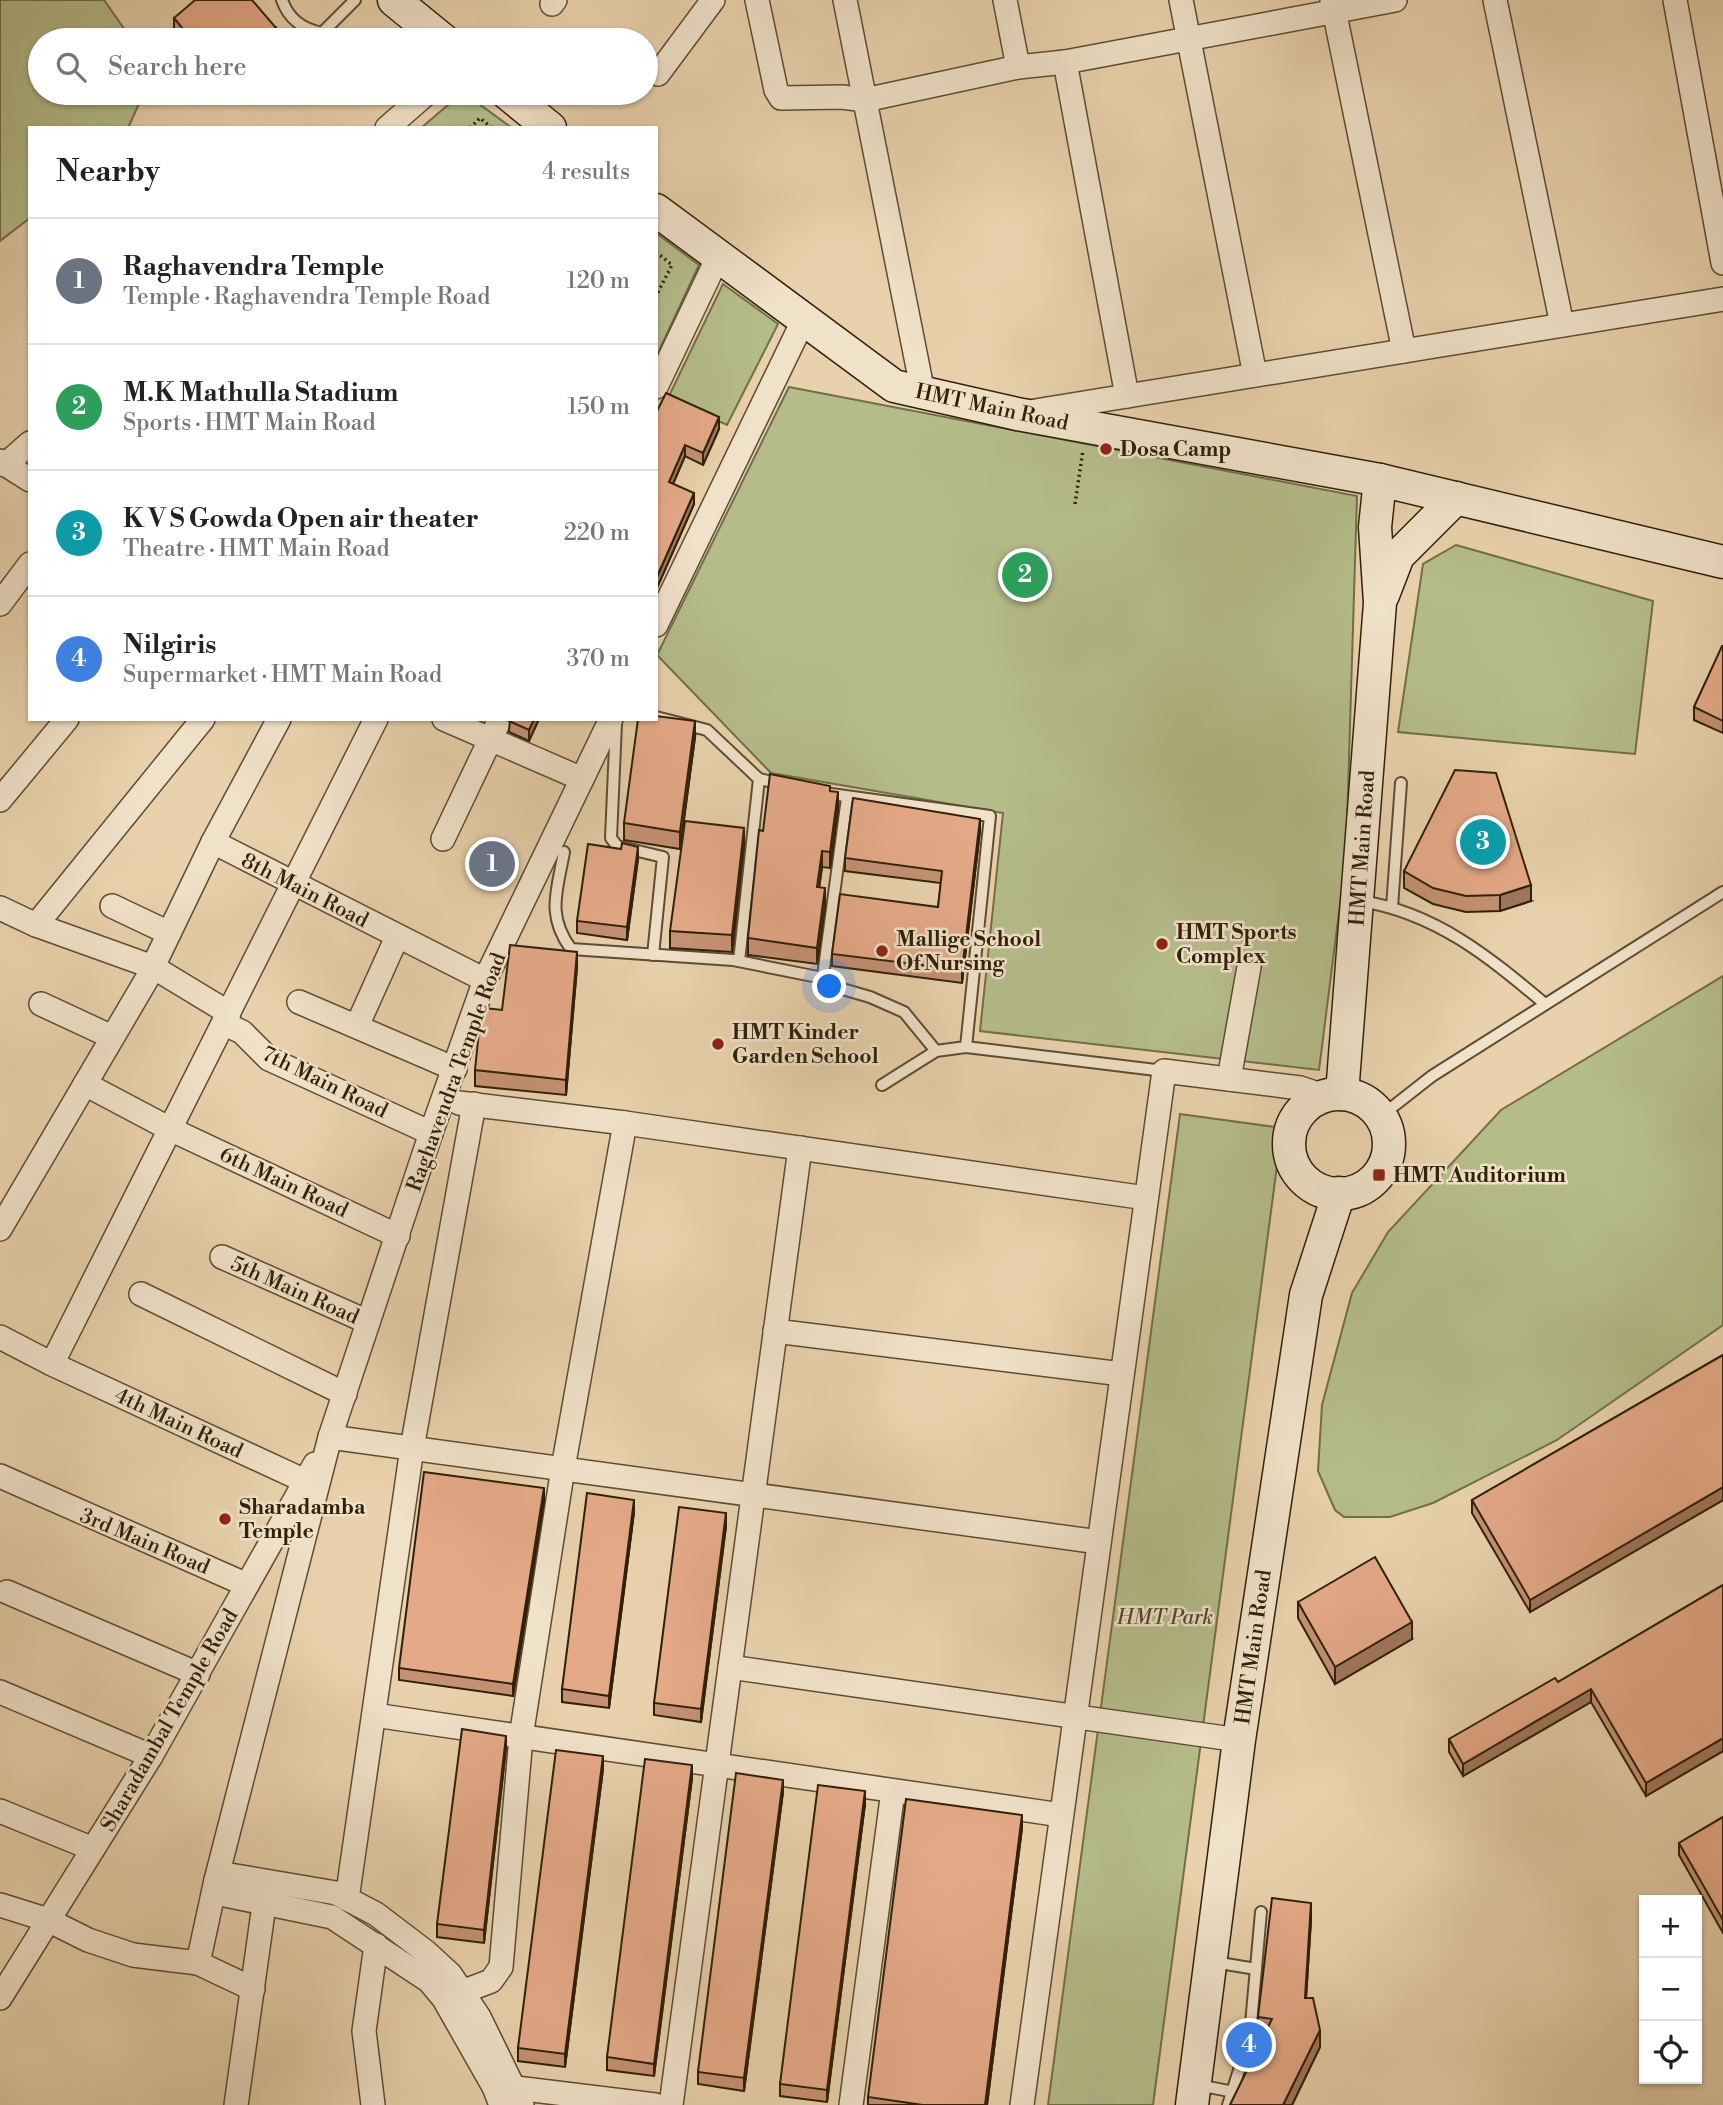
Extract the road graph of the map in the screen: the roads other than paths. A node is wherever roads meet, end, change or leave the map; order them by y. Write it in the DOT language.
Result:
graph roads {
  1 [pos="282,0"];
  2 [pos="355,0"];
  3 [pos="394,0"];
  4 [pos="713,0"];
  5 [pos="757,0"];
  6 [pos="845,0"];
  7 [pos="1005,0"];
  8 [pos="1181,0"];
  9 [pos="1395,0"];
  10 [pos="1495,0"];
  11 [pos="1675,0"];
  12 [pos="1333,6"];
  13 [pos="301,28"];
  14 [pos="327,28"];
  15 [pos="428,28"];
  16 [pos="1188,39"];
  17 [pos="1065,62"];
  18 [pos="1018,67"];
  19 [pos="658,74"];
  20 [pos="865,100"];
  21 [pos="413,105"];
  22 [pos="522,105"];
  23 [pos="389,126"];
  24 [pos="548,126"];
  25 [pos="658,212"];
  26 [pos="718,257"];
  27 [pos="1723,263"];
  28 [pos="1723,299"];
  29 [pos="804,319"];
  30 [pos="1562,326"];
  31 [pos="1404,351"];
  32 [pos="1255,375"];
  33 [pos="658,383"];
  34 [pos="923,393"];
  35 [pos="1127,396"];
  36 [pos="1017,414"];
  37 [pos="28,444"];
  38 [pos="3,463"];
  39 [pos="28,479"];
  40 [pos="1380,480"];
  41 [pos="1456,498"];
  42 [pos="1723,562"];
  43 [pos="28,567"];
  44 [pos="1380,603"];
  45 [pos="0,604"];
  46 [pos="658,621"];
  47 [pos="658,718"];
  48 [pos="65,721"];
  49 [pos="201,721"];
  50 [pos="278,721"];
  51 [pos="375,721"];
  52 [pos="448,721"];
  53 [pos="499,721"];
  54 [pos="612,721"];
  55 [pos="613,721"];
  56 [pos="490,740"];
  57 [pos="582,779"];
  58 [pos="759,779"];
  59 [pos="1401,782"];
  60 [pos="797,787"];
  61 [pos="809,790"];
  62 [pos="847,799"];
  63 [pos="0,800"];
  64 [pos="443,839"];
  65 [pos="213,842"];
  66 [pos="564,852"];
  67 [pos="293,884"];
  68 [pos="1723,892"];
  69 [pos="1358,901"];
  70 [pos="113,906"];
  71 [pos="1392,906"];
  72 [pos="0,908"];
  73 [pos="36,925"];
  74 [pos="169,933"];
  75 [pos="397,937"];
  76 [pos="653,955"];
  77 [pos="739,961"];
  78 [pos="153,967"];
  79 [pos="1249,967"];
  80 [pos="823,978"];
  81 [pos="485,980"];
  82 [pos="299,1002"];
  83 [pos="41,1004"];
  84 [pos="1545,1004"];
  85 [pos="227,1018"];
  86 [pos="357,1026"];
  87 [pos="112,1037"];
  88 [pos="966,1047"];
  89 [pos="936,1051"];
  90 [pos="454,1069"];
  91 [pos="1164,1071"];
  92 [pos="1229,1079"];
  93 [pos="85,1084"];
  94 [pos="882,1086"];
  95 [pos="1333,1095"];
  96 [pos="444,1101"];
  97 [pos="474,1104"];
  98 [pos="1381,1116"];
  99 [pos="625,1123"];
  100 [pos="170,1129"];
  101 [pos="431,1133"];
  102 [pos="800,1148"];
  103 [pos="1339,1193"];
  104 [pos="1146,1198"];
  105 [pos="0,1229"];
  106 [pos="398,1236"];
  107 [pos="222,1257"];
  108 [pos="141,1294"];
  109 [pos="368,1322"];
  110 [pos="775,1331"];
  111 [pos="0,1336"];
  112 [pos="52,1364"];
  113 [pos="1122,1374"];
  114 [pos="345,1394"];
  115 [pos="330,1437"];
  116 [pos="412,1448"];
  117 [pos="563,1468"];
  118 [pos="0,1476"];
  119 [pos="305,1481"];
  120 [pos="753,1494"];
  121 [pos="1099,1542"];
  122 [pos="247,1585"];
  123 [pos="7,1592"];
  124 [pos="730,1667"];
  125 [pos="198,1674"];
  126 [pos="0,1692"];
  127 [pos="374,1715"];
  128 [pos="1075,1716"];
  129 [pos="521,1737"];
  130 [pos="1240,1740"];
  131 [pos="151,1756"];
  132 [pos="717,1765"];
  133 [pos="893,1791"];
  134 [pos="0,1811"];
  135 [pos="1061,1815"];
  136 [pos="93,1849"];
  137 [pos="216,1880"];
  138 [pos="347,1899"];
  139 [pos="0,1905"];
  140 [pos="264,1905"];
  141 [pos="1261,1912"];
  142 [pos="48,1920"];
  143 [pos="376,1945"];
  144 [pos="1211,1961"];
  145 [pos="198,1964"];
  146 [pos="1256,1969"];
  147 [pos="253,1989"];
  148 [pos="462,1992"];
  149 [pos="0,1998"];
  150 [pos="1234,2092"];
  151 [pos="1193,2095"];
  152 [pos="509,2098"];
  153 [pos="236,2105"];
  154 [pos="373,2105"];
  155 [pos="655,2105"];
  156 [pos="671,2105"];
  157 [pos="851,2105"];
  158 [pos="1021,2105"];
  159 [pos="1228,2105"];
  1 -- 13 [label="lane"];
  2 -- 14 [label="lane"];
  3 -- 15 [label="street"];
  4 -- 19 [label="street"];
  5 -- 20 [label="street"];
  6 -- 20 [label="street"];
  7 -- 18 [label="street"];
  8 -- 16 [label="street"];
  9 -- 12 [label="street"];
  10 -- 30 [label="street"];
  11 -- 27 [label="street"];
  12 -- 16 [label="street"];
  12 -- 31 [label="street"];
  16 -- 17 [label="street"];
  16 -- 32 [label="street"];
  17 -- 18 [label="street"];
  17 -- 35 [label="street"];
  18 -- 20 [label="street"];
  20 -- 34 [label="street"];
  21 -- 23 [label="street"];
  22 -- 24 [label="street"];
  25 -- 26 [label="street, HMT Main Road"];
  26 -- 29 [label="street, HMT Main Road"];
  26 -- 33 [label="street"];
  28 -- 30 [label="street"];
  29 -- 34 [label="street, HMT Main Road"];
  29 -- 46 [label="street"];
  30 -- 31 [label="street"];
  31 -- 32 [label="street"];
  32 -- 35 [label="street"];
  34 -- 36 [label="street, HMT Main Road"];
  35 -- 36 [label="street"];
  36 -- 40 [label="street, HMT Main Road"];
  37 -- 38 [label="street"];
  38 -- 39 [label="street"];
  40 -- 41 [label="street, HMT Main Road"];
  40 -- 44 [label="street, HMT Main Road"];
  41 -- 42 [label="street, HMT Main Road"];
  41 -- 44 [label="street, HMT Main Road"];
  43 -- 45 [label="street"];
  44 -- 69 [label="street, HMT Main Road"];
  47 -- 58 [label="lane"];
  48 -- 63 [label="street"];
  49 -- 73 [label="street"];
  50 -- 65 [label="street"];
  51 -- 67 [label="street"];
  52 -- 56 [label="street"];
  53 -- 56 [label="street"];
  54 -- 57 [label="street, Raghavendra Temple Road"];
  55 -- 76 [label="lane"];
  56 -- 57 [label="street"];
  56 -- 64 [label="street"];
  57 -- 81 [label="street, Raghavendra Temple Road"];
  58 -- 60 [label="lane"];
  58 -- 77 [label="lane"];
  59 -- 71 [label="lane"];
  61 -- 62 [label="lane"];
  62 -- 80 [label="lane"];
  62 -- 88 [label="lane"];
  65 -- 67 [label="street, 8th Main Road"];
  65 -- 74 [label="street"];
  66 -- 76 [label="lane"];
  67 -- 75 [label="street, 8th Main Road"];
  67 -- 85 [label="street"];
  68 -- 84 [label="lane"];
  69 -- 71 [label="lane"];
  69 -- 95 [label="street, HMT Main Road"];
  70 -- 74 [label="street"];
  71 -- 84 [label="lane"];
  72 -- 73 [label="street, 7th Main Road"];
  73 -- 78 [label="street, 7th Main Road"];
  74 -- 78 [label="street"];
  75 -- 81 [label="street, 8th Main Road"];
  75 -- 86 [label="street"];
  76 -- 77 [label="lane"];
  77 -- 80 [label="lane"];
  78 -- 85 [label="street, 7th Main Road"];
  78 -- 87 [label="street"];
  79 -- 92 [label="street"];
  80 -- 89 [label="lane"];
  81 -- 90 [label="street, Raghavendra Temple Road"];
  82 -- 86 [label="street"];
  83 -- 87 [label="street"];
  84 -- 98 [label="lane"];
  85 -- 100 [label="street"];
  85 -- 101 [label="street, 7th Main Road"];
  86 -- 90 [label="street"];
  87 -- 93 [label="street"];
  88 -- 89 [label="lane"];
  88 -- 91 [label="lane"];
  89 -- 94 [label="lane"];
  90 -- 96 [label="street, Raghavendra Temple Road"];
  91 -- 92 [label="street"];
  91 -- 104 [label="street"];
  92 -- 95 [label="street"];
  93 -- 100 [label="street, 6th Main Road"];
  93 -- 105 [label="street"];
  95 -- 98 [label="street"];
  95 -- 103 [label="street"];
  96 -- 97 [label="street"];
  96 -- 101 [label="street, Raghavendra Temple Road"];
  97 -- 99 [label="street"];
  97 -- 116 [label="street"];
  98 -- 103 [label="street"];
  99 -- 102 [label="street"];
  99 -- 117 [label="street"];
  100 -- 106 [label="street, 6th Main Road"];
  100 -- 112 [label="street"];
  101 -- 106 [label="street, Raghavendra Temple Road"];
  102 -- 104 [label="street"];
  102 -- 110 [label="street"];
  103 -- 130 [label="street, HMT Main Road"];
  104 -- 113 [label="street"];
  106 -- 109 [label="street, Raghavendra Temple Road"];
  107 -- 109 [label="street, 5th Main Road"];
  108 -- 114 [label="street"];
  109 -- 114 [label="street, Raghavendra Temple Road"];
  110 -- 113 [label="street"];
  110 -- 120 [label="street"];
  111 -- 112 [label="street, 4th Main Road"];
  112 -- 119 [label="street, 4th Main Road"];
  113 -- 121 [label="street"];
  114 -- 115 [label="street, Raghavendra Temple Road"];
  115 -- 116 [label="street"];
  115 -- 119 [label="street, Sharadambal Temple Road"];
  115 -- 137 [label="street"];
  116 -- 117 [label="street"];
  116 -- 127 [label="street"];
  117 -- 120 [label="street"];
  117 -- 129 [label="street"];
  118 -- 122 [label="street, 3rd Main Road"];
  119 -- 122 [label="street, Sharadambal Temple Road"];
  120 -- 121 [label="street"];
  120 -- 124 [label="street"];
  121 -- 128 [label="street"];
  122 -- 125 [label="street, Sharadambal Temple Road"];
  123 -- 125 [label="street"];
  124 -- 128 [label="street"];
  124 -- 132 [label="street"];
  125 -- 131 [label="street, Sharadambal Temple Road"];
  126 -- 131 [label="street"];
  127 -- 129 [label="street"];
  127 -- 138 [label="street"];
  128 -- 130 [label="street"];
  128 -- 135 [label="street"];
  129 -- 132 [label="street"];
  129 -- 148 [label="street"];
  130 -- 144 [label="street, HMT Main Road"];
  131 -- 136 [label="street, Sharadambal Temple Road"];
  132 -- 133 [label="street"];
  132 -- 156 [label="street"];
  133 -- 135 [label="street"];
  133 -- 157 [label="street"];
  134 -- 136 [label="street"];
  135 -- 158 [label="street"];
  136 -- 142 [label="street, Sharadambal Temple Road"];
  137 -- 138 [label="street"];
  137 -- 140 [label="street"];
  137 -- 145 [label="street"];
  138 -- 148 [label="street"];
  139 -- 142 [label="street"];
  140 -- 143 [label="street"];
  140 -- 147 [label="street"];
  141 -- 146 [label="lane"];
  142 -- 145 [label="street"];
  142 -- 149 [label="street, Sharadambal Temple Road"];
  143 -- 152 [label="street"];
  143 -- 154 [label="street"];
  144 -- 146 [label="lane"];
  144 -- 151 [label="street, HMT Main Road"];
  145 -- 147 [label="street"];
  146 -- 150 [label="lane"];
  147 -- 153 [label="street"];
  148 -- 152 [label="street"];
  150 -- 151 [label="lane"];
  150 -- 159 [label="lane"];
  152 -- 155 [label="street"];
}
